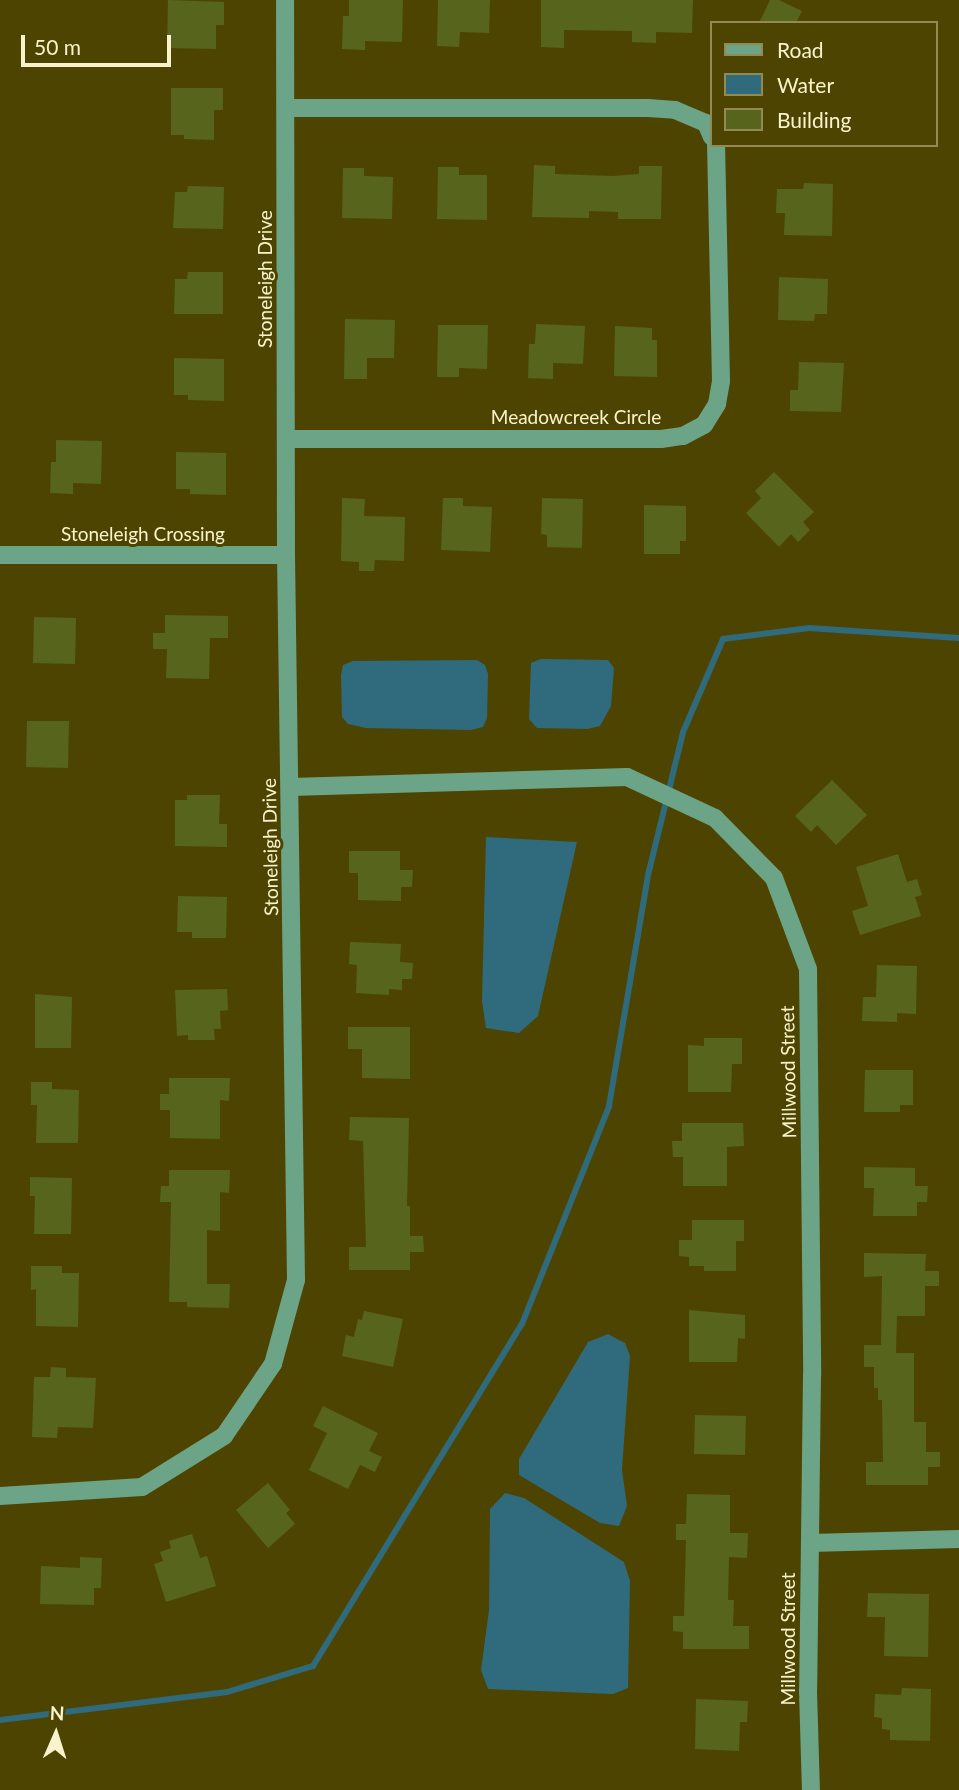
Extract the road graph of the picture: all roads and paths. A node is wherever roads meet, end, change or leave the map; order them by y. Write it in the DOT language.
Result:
graph roads {
  1 [pos="285,0"];
  2 [pos="286,108"];
  3 [pos="710,132"];
  4 [pos="716,147"];
  5 [pos="287,439"];
  6 [pos="0,555"];
  7 [pos="286,555"];
  8 [pos="291,786"];
  9 [pos="0,1496"];
  10 [pos="959,1539"];
  11 [pos="810,1543"];
  12 [pos="811,1790"];
  1 -- 2 [label="street, Stoneleigh Drive"];
  2 -- 3 [label="street"];
  2 -- 5 [label="street, Stoneleigh Drive"];
  4 -- 5 [label="street, Meadowcreek Circle"];
  5 -- 7 [label="street, Stoneleigh Drive"];
  6 -- 7 [label="street, Stoneleigh Crossing"];
  7 -- 8 [label="street, Stoneleigh Drive"];
  8 -- 9 [label="street, Stoneleigh Drive"];
  8 -- 11 [label="street, Millwood Street"];
  10 -- 11 [label="street"];
  11 -- 12 [label="street, Millwood Street"];
}
